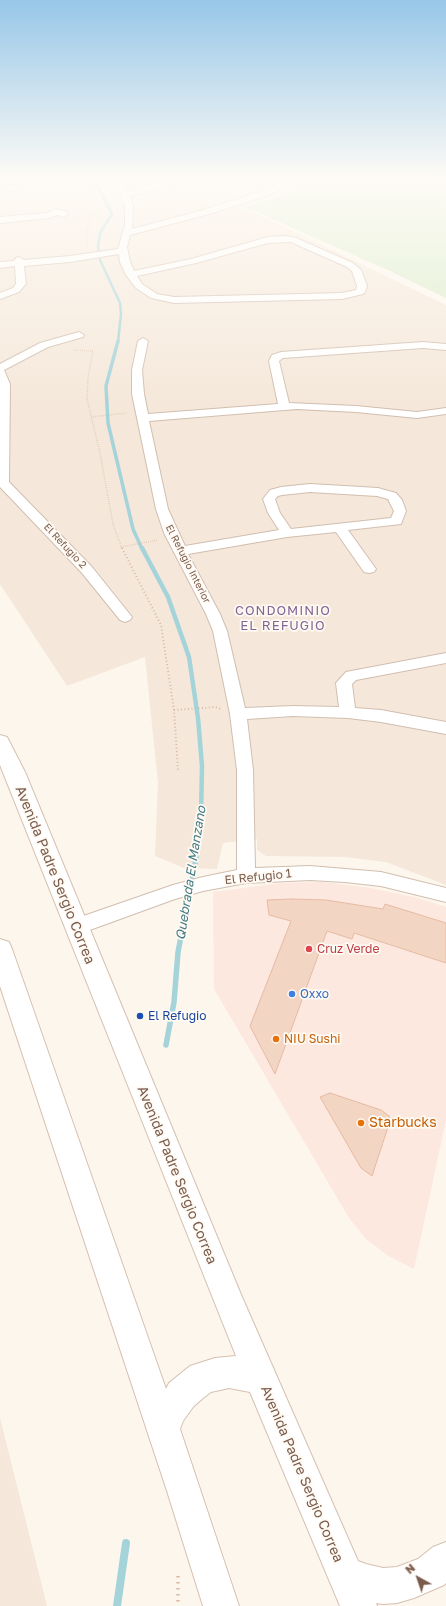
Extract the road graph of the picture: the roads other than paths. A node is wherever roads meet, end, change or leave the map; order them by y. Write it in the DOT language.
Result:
graph roads {
  1 [pos="75,255"];
  2 [pos="123,255"];
  3 [pos="213,255"];
  4 [pos="327,255"];
  5 [pos="0,261"];
  6 [pos="19,262"];
  7 [pos="0,265"];
  8 [pos="132,275"];
  9 [pos="0,296"];
  10 [pos="79,335"];
  11 [pos="143,341"];
  12 [pos="446,347"];
  13 [pos="0,368"];
  14 [pos="0,372"];
  15 [pos="284,407"];
  16 [pos="446,411"];
  17 [pos="143,418"];
  18 [pos="2,481"];
  19 [pos="340,528"];
  20 [pos="287,533"];
  21 [pos="180,551"];
  22 [pos="369,569"];
  23 [pos="125,617"];
  24 [pos="446,658"];
  25 [pos="348,713"];
  26 [pos="238,714"];
  27 [pos="446,728"];
  28 [pos="0,742"];
  29 [pos="246,876"];
  30 [pos="446,895"];
  31 [pos="76,927"];
  32 [pos="0,949"];
  33 [pos="262,1379"];
  34 [pos="163,1429"];
  35 [pos="446,1560"];
  36 [pos="344,1572"];
  37 [pos="221,1606"];
  38 [pos="359,1606"];
  1 -- 6 [label="street"];
  2 -- 8 [label="street"];
  3 -- 8 [label="street"];
  4 -- 8 [label="street"];
  5 -- 6 [label="street"];
  6 -- 7 [label="street"];
  6 -- 9 [label="street"];
  10 -- 13 [label="street"];
  11 -- 17 [label="street, El Refugio Interior"];
  12 -- 15 [label="street"];
  14 -- 18 [label="street"];
  15 -- 16 [label="street"];
  15 -- 17 [label="street"];
  17 -- 21 [label="street, El Refugio Interior"];
  18 -- 23 [label="street, El Refugio 2"];
  19 -- 20 [label="street"];
  19 -- 20 [label="street"];
  19 -- 22 [label="street"];
  20 -- 21 [label="street"];
  21 -- 26 [label="street, El Refugio Interior"];
  24 -- 25 [label="street"];
  25 -- 26 [label="street"];
  25 -- 27 [label="street"];
  26 -- 29 [label="street, El Refugio Interior"];
  28 -- 31 [label="street, Avenida Padre Sergio Correa"];
  29 -- 30 [label="street, El Refugio 1"];
  29 -- 31 [label="street, El Refugio 1"];
  31 -- 33 [label="street, Avenida Padre Sergio Correa"];
  32 -- 34 [label="street"];
  33 -- 34 [label="street"];
  33 -- 36 [label="street, Avenida Padre Sergio Correa"];
  34 -- 37 [label="street"];
  35 -- 36 [label="street"];
  36 -- 38 [label="street, Avenida Padre Sergio Correa"];
}
